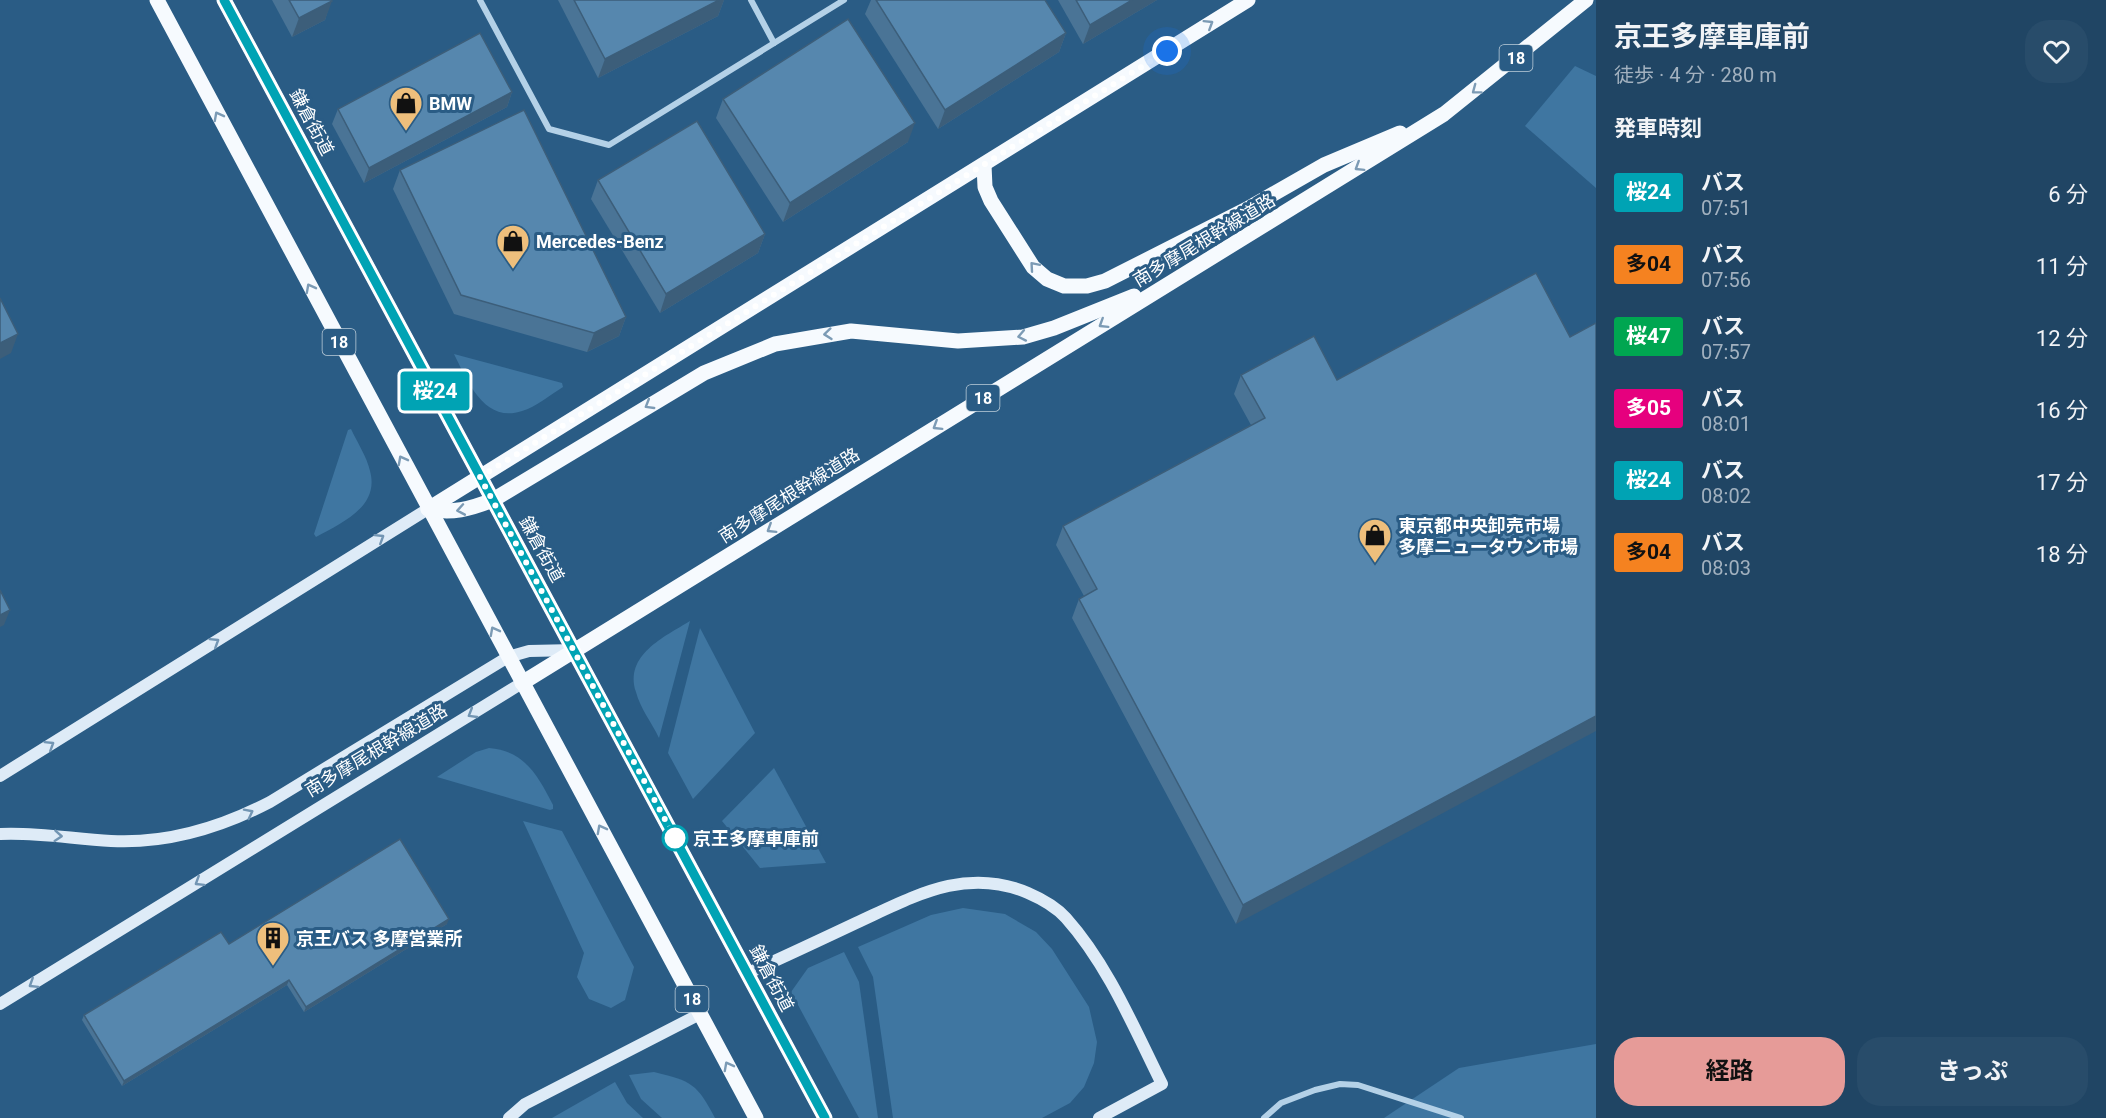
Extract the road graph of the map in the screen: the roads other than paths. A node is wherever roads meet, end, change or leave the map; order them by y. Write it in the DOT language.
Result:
graph roads {
  1 [pos="157,0"];
  2 [pos="224,0"];
  3 [pos="480,0"];
  4 [pos="751,0"];
  5 [pos="844,0"];
  6 [pos="1248,0"];
  7 [pos="1586,0"];
  8 [pos="774,43"];
  9 [pos="1444,114"];
  10 [pos="984,165"];
  11 [pos="1175,279"];
  12 [pos="480,477"];
  13 [pos="493,500"];
  14 [pos="428,509"];
  15 [pos="575,650"];
  16 [pos="508,657"];
  17 [pos="522,683"];
  18 [pos="0,776"];
  19 [pos="0,834"];
  20 [pos="748,974"];
  21 [pos="0,1004"];
  22 [pos="700,1014"];
  23 [pos="509,1118"];
  24 [pos="756,1118"];
  25 [pos="825,1118"];
  26 [pos="1099,1118"];
  27 [pos="1264,1118"];
  28 [pos="1461,1118"];
  14 -- 1 [label="main road, 18, one-way"];
  2 -- 12 [label="main road, 鎌倉街道"];
  3 -- 8 [label="street"];
  4 -- 8 [label="street"];
  5 -- 8 [label="street"];
  10 -- 6 [label="main road, one-way"];
  7 -- 9 [label="main road, 南多摩尾根幹線道路 / 18, one-way"];
  9 -- 10 [label="main road, one-way"];
  9 -- 11 [label="main road, 南多摩尾根幹線道路 / 18, one-way"];
  10 -- 12 [label="main road"];
  11 -- 13 [label="main road, one-way"];
  11 -- 15 [label="main road, 南多摩尾根幹線道路 / 18, one-way"];
  12 -- 13 [label="main road, 鎌倉街道"];
  12 -- 14 [label="main road"];
  13 -- 14 [label="main road, one-way"];
  13 -- 15 [label="main road, 鎌倉街道"];
  16 -- 14 [label="main road, 18, one-way"];
  18 -- 14 [label="main road, one-way"];
  15 -- 16 [label="main road"];
  15 -- 17 [label="main road, 南多摩尾根幹線道路 / 18"];
  15 -- 20 [label="main road, 鎌倉街道"];
  16 -- 17 [label="main road, 18"];
  19 -- 16 [label="main road, one-way"];
  17 -- 21 [label="main road, 南多摩尾根幹線道路, one-way"];
  22 -- 17 [label="main road, 18, one-way"];
  20 -- 25 [label="main road, 鎌倉街道"];
  20 -- 26 [label="main road"];
  22 -- 23 [label="main road"];
  24 -- 22 [label="main road, 18, one-way"];
  27 -- 28 [label="street"];
}
